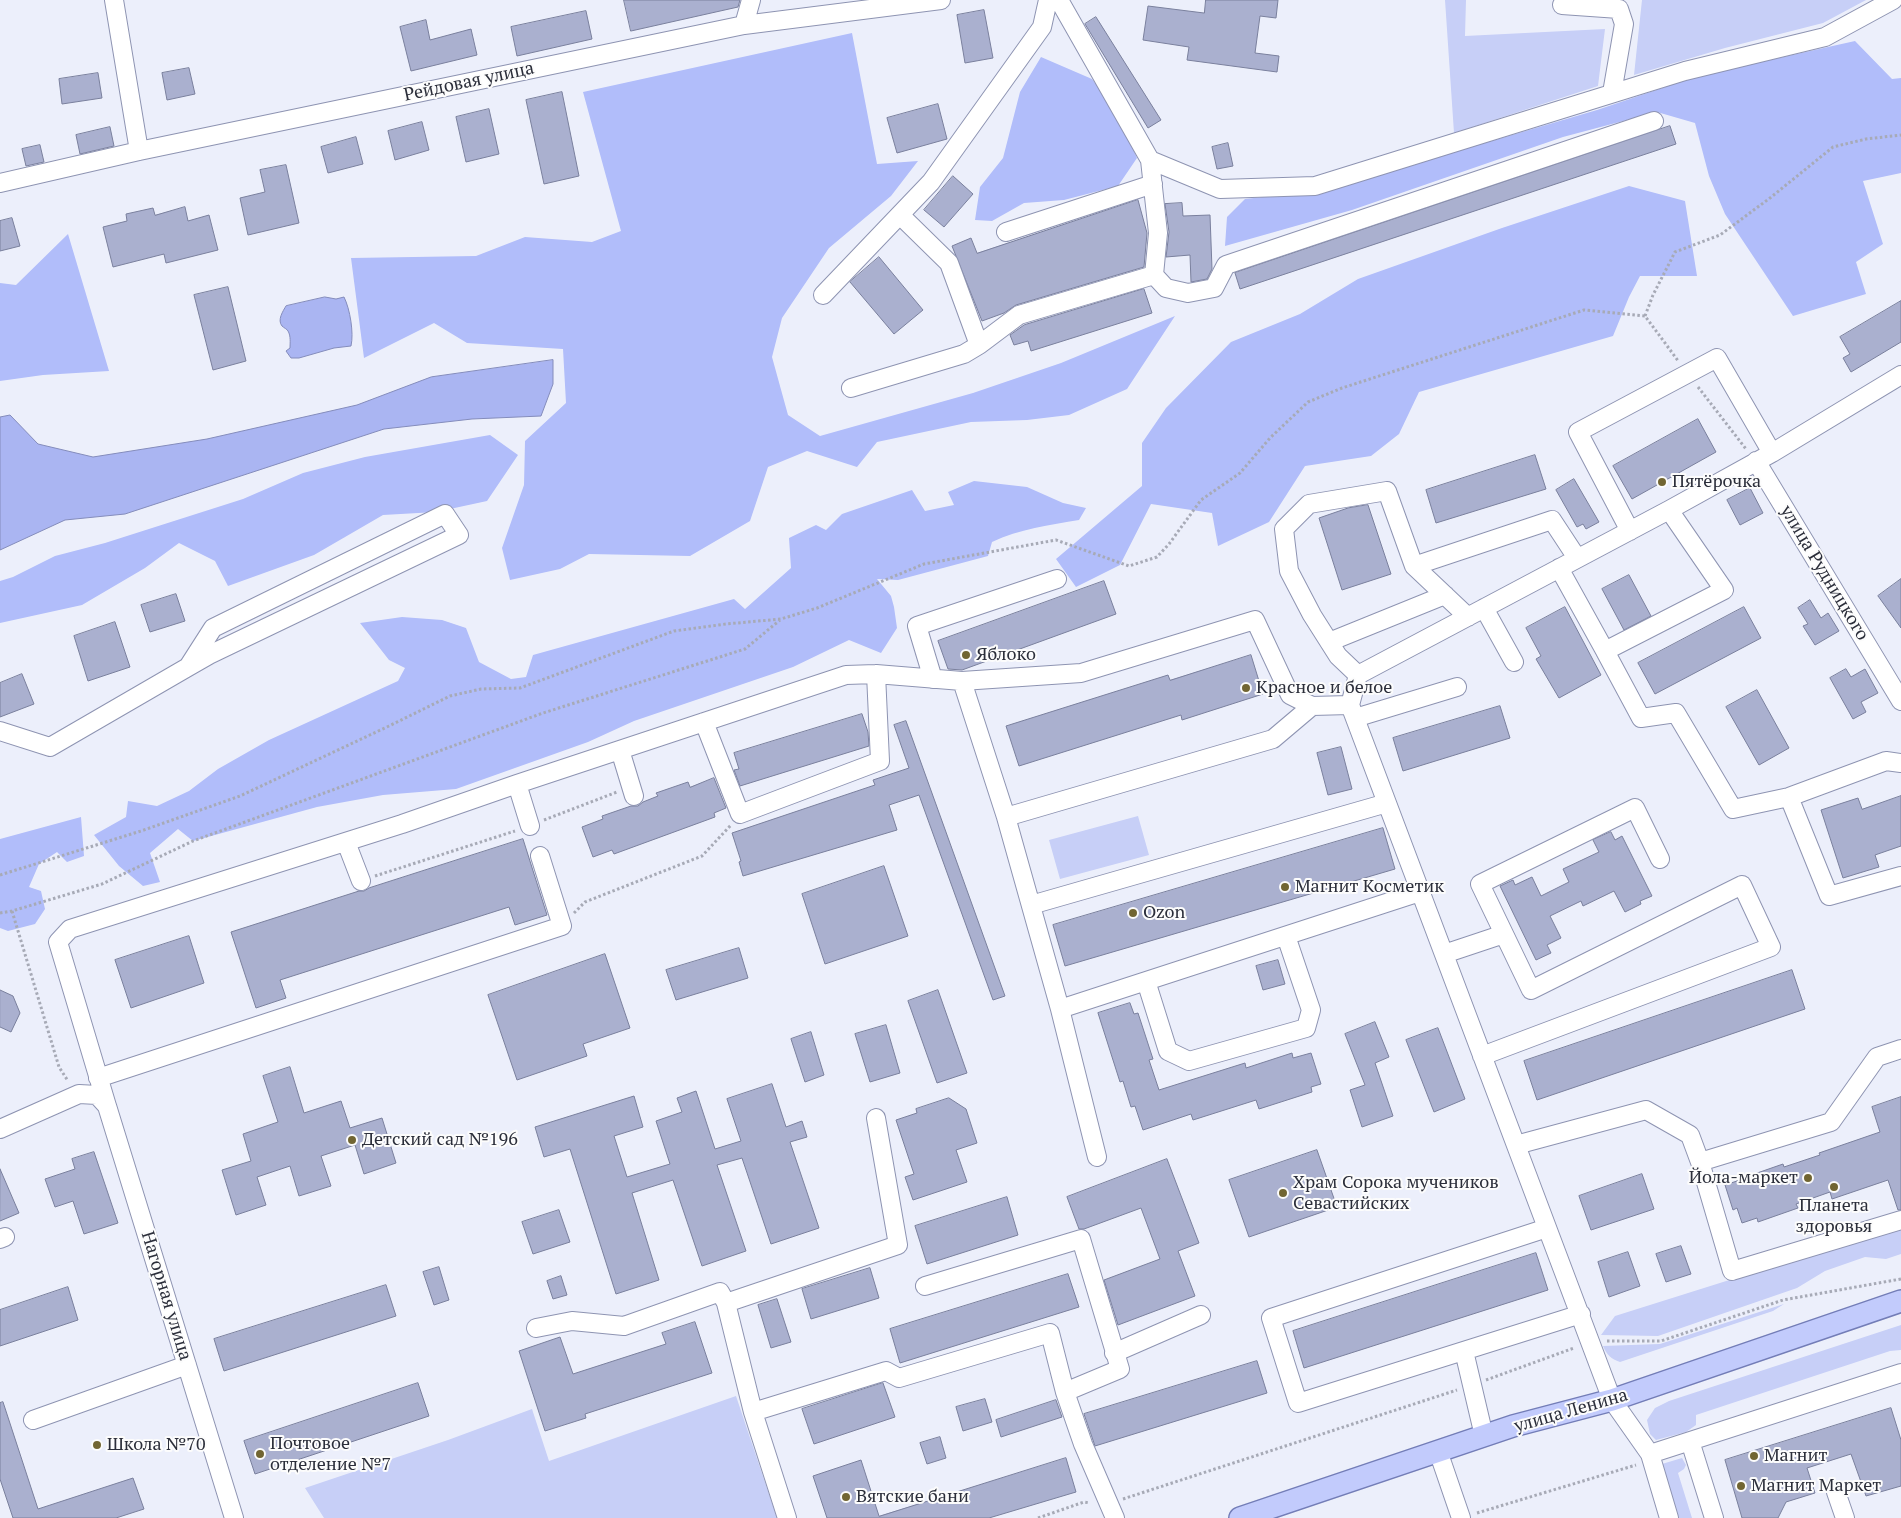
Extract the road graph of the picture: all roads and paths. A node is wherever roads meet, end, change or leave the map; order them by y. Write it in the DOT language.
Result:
graph roads {
  1 [pos="114,0"];
  2 [pos="751,0"];
  3 [pos="941,0"];
  4 [pos="1048,0"];
  5 [pos="1059,0"];
  6 [pos="1893,0"];
  7 [pos="1562,5"];
  8 [pos="744,25"];
  9 [pos="1612,93"];
  10 [pos="1654,120"];
  11 [pos="1901,135"];
  12 [pos="139,151"];
  13 [pos="1150,160"];
  14 [pos="0,183"];
  15 [pos="1153,184"];
  16 [pos="900,214"];
  17 [pos="1006,232"];
  18 [pos="1154,276"];
  19 [pos="823,295"];
  20 [pos="1645,316"];
  21 [pos="980,345"];
  22 [pos="1688,374"];
  23 [pos="1901,375"];
  24 [pos="851,388"];
  25 [pos="1772,453"];
  26 [pos="1756,461"];
  27 [pos="1669,510"];
  28 [pos="1630,531"];
  29 [pos="1578,558"];
  30 [pos="1414,566"];
  31 [pos="1559,568"];
  32 [pos="1057,579"];
  33 [pos="1445,595"];
  34 [pos="1484,608"];
  35 [pos="1468,616"];
  36 [pos="781,619"];
  37 [pos="1329,642"];
  38 [pos="1605,651"];
  39 [pos="1514,662"];
  40 [pos="188,667"];
  41 [pos="876,674"];
  42 [pos="1358,675"];
  43 [pos="933,679"];
  44 [pos="962,682"];
  45 [pos="1457,687"];
  46 [pos="1901,701"];
  47 [pos="1312,706"];
  48 [pos="1352,711"];
  49 [pos="704,722"];
  50 [pos="0,731"];
  51 [pos="620,750"];
  52 [pos="1901,763"];
  53 [pos="517,784"];
  54 [pos="632,791"];
  55 [pos="1789,797"];
  56 [pos="1387,803"];
  57 [pos="740,814"];
  58 [pos="1006,817"];
  59 [pos="530,826"];
  60 [pos="346,842"];
  61 [pos="540,856"];
  62 [pos="1660,859"];
  63 [pos="0,876"];
  64 [pos="1901,876"];
  65 [pos="361,880"];
  66 [pos="1420,892"];
  67 [pos="1031,905"];
  68 [pos="12,911"];
  69 [pos="0,913"];
  70 [pos="562,926"];
  71 [pos="1504,934"];
  72 [pos="1286,936"];
  73 [pos="1444,954"];
  74 [pos="1146,982"];
  75 [pos="1060,1009"];
  76 [pos="1901,1049"];
  77 [pos="1482,1056"];
  78 [pos="98,1078"];
  79 [pos="74,1088"];
  80 [pos="107,1106"];
  81 [pos="876,1118"];
  82 [pos="0,1129"];
  83 [pos="1516,1145"];
  84 [pos="1097,1157"];
  85 [pos="1700,1162"];
  86 [pos="1901,1220"];
  87 [pos="1547,1228"];
  88 [pos="1901,1279"];
  89 [pos="925,1286"];
  90 [pos="1901,1301"];
  91 [pos="726,1303"];
  92 [pos="1581,1314"];
  93 [pos="1201,1315"];
  94 [pos="536,1328"];
  95 [pos="1591,1342"];
  96 [pos="1464,1351"];
  97 [pos="1114,1353"];
  98 [pos="187,1365"];
  99 [pos="1901,1374"];
  100 [pos="1472,1385"];
  101 [pos="1065,1392"];
  102 [pos="1612,1400"];
  103 [pos="753,1412"];
  104 [pos="33,1420"];
  105 [pos="1484,1436"];
  106 [pos="1690,1442"];
  107 [pos="1438,1452"];
  108 [pos="1651,1457"];
  109 [pos="1836,1492"];
  110 [pos="1112,1511"];
  111 [pos="1466,1517"];
  112 [pos="234,1518"];
  113 [pos="787,1518"];
  114 [pos="1038,1518"];
  115 [pos="1240,1518"];
  116 [pos="1669,1518"];
  117 [pos="1714,1518"];
  118 [pos="1845,1518"];
  1 -- 12 [label="street"];
  2 -- 8 [label="street"];
  3 -- 8 [label="street, Рейдовая улица"];
  4 -- 16 [label="street"];
  5 -- 13 [label="street"];
  6 -- 9 [label="street"];
  7 -- 9 [label="street"];
  8 -- 12 [label="street, Рейдовая улица"];
  9 -- 13 [label="street"];
  10 -- 18 [label="street"];
  11 -- 20 [label="path"];
  12 -- 14 [label="street, Рейдовая улица"];
  13 -- 15 [label="street"];
  15 -- 17 [label="street"];
  15 -- 18 [label="street"];
  16 -- 19 [label="street"];
  16 -- 21 [label="street"];
  18 -- 21 [label="street"];
  20 -- 22 [label="path"];
  20 -- 36 [label="path"];
  21 -- 24 [label="street"];
  22 -- 25 [label="street"];
  22 -- 26 [label="path"];
  22 -- 28 [label="street"];
  23 -- 25 [label="street"];
  25 -- 26 [label="street"];
  26 -- 27 [label="street"];
  26 -- 46 [label="street, улица Рудницкого"];
  27 -- 28 [label="street"];
  27 -- 38 [label="street"];
  28 -- 29 [label="street"];
  29 -- 30 [label="street"];
  29 -- 31 [label="street"];
  30 -- 33 [label="street"];
  30 -- 37 [label="street"];
  31 -- 34 [label="street"];
  31 -- 38 [label="street"];
  32 -- 43 [label="street"];
  33 -- 35 [label="street"];
  33 -- 37 [label="street"];
  34 -- 35 [label="street"];
  34 -- 39 [label="street"];
  35 -- 42 [label="street"];
  36 -- 63 [label="path"];
  36 -- 68 [label="path"];
  37 -- 42 [label="street"];
  38 -- 55 [label="street"];
  40 -- 40 [label="street"];
  40 -- 50 [label="street"];
  41 -- 43 [label="street"];
  41 -- 49 [label="street"];
  41 -- 57 [label="street"];
  42 -- 48 [label="street"];
  43 -- 44 [label="street"];
  44 -- 47 [label="street"];
  44 -- 58 [label="street"];
  45 -- 48 [label="street"];
  47 -- 48 [label="street"];
  47 -- 58 [label="street"];
  48 -- 56 [label="street"];
  49 -- 51 [label="street"];
  49 -- 57 [label="street"];
  51 -- 53 [label="street"];
  51 -- 54 [label="street"];
  52 -- 55 [label="street"];
  53 -- 59 [label="street"];
  53 -- 60 [label="street"];
  54 -- 59 [label="path"];
  55 -- 64 [label="street"];
  56 -- 66 [label="street"];
  56 -- 67 [label="street"];
  57 -- 70 [label="path"];
  58 -- 67 [label="street"];
  59 -- 65 [label="path"];
  60 -- 65 [label="street"];
  60 -- 78 [label="street, Нагорная улица"];
  61 -- 70 [label="street"];
  62 -- 71 [label="street"];
  66 -- 72 [label="street"];
  66 -- 73 [label="street"];
  67 -- 75 [label="street"];
  68 -- 69 [label="path"];
  68 -- 79 [label="path"];
  70 -- 78 [label="street"];
  71 -- 73 [label="street"];
  71 -- 77 [label="street"];
  72 -- 74 [label="street"];
  72 -- 74 [label="street"];
  73 -- 77 [label="street"];
  74 -- 75 [label="street"];
  75 -- 84 [label="street"];
  76 -- 85 [label="street"];
  77 -- 83 [label="street"];
  78 -- 80 [label="street, Нагорная улица"];
  79 -- 80 [label="street"];
  79 -- 82 [label="street"];
  80 -- 98 [label="street, Нагорная улица"];
  81 -- 91 [label="street"];
  83 -- 85 [label="street"];
  83 -- 87 [label="street"];
  85 -- 86 [label="street"];
  87 -- 92 [label="street"];
  87 -- 96 [label="street"];
  88 -- 95 [label="path"];
  89 -- 97 [label="street"];
  90 -- 102 [label="main road, улица Ленина"];
  91 -- 94 [label="street"];
  91 -- 103 [label="street"];
  92 -- 95 [label="street"];
  92 -- 96 [label="street"];
  93 -- 97 [label="street"];
  95 -- 100 [label="path"];
  95 -- 102 [label="street"];
  96 -- 100 [label="street"];
  97 -- 101 [label="street"];
  98 -- 104 [label="street"];
  98 -- 112 [label="street, Нагорная улица"];
  99 -- 106 [label="street"];
  100 -- 105 [label="street"];
  100 -- 110 [label="path"];
  101 -- 103 [label="street"];
  101 -- 110 [label="street"];
  102 -- 105 [label="main road, улица Ленина"];
  102 -- 108 [label="street"];
  103 -- 113 [label="street"];
  105 -- 107 [label="main road, улица Ленина"];
  106 -- 108 [label="street"];
  106 -- 117 [label="street"];
  107 -- 111 [label="street"];
  107 -- 115 [label="main road, улица Ленина"];
  108 -- 111 [label="path"];
  108 -- 116 [label="street"];
  109 -- 118 [label="street"];
  110 -- 114 [label="path"];
}
